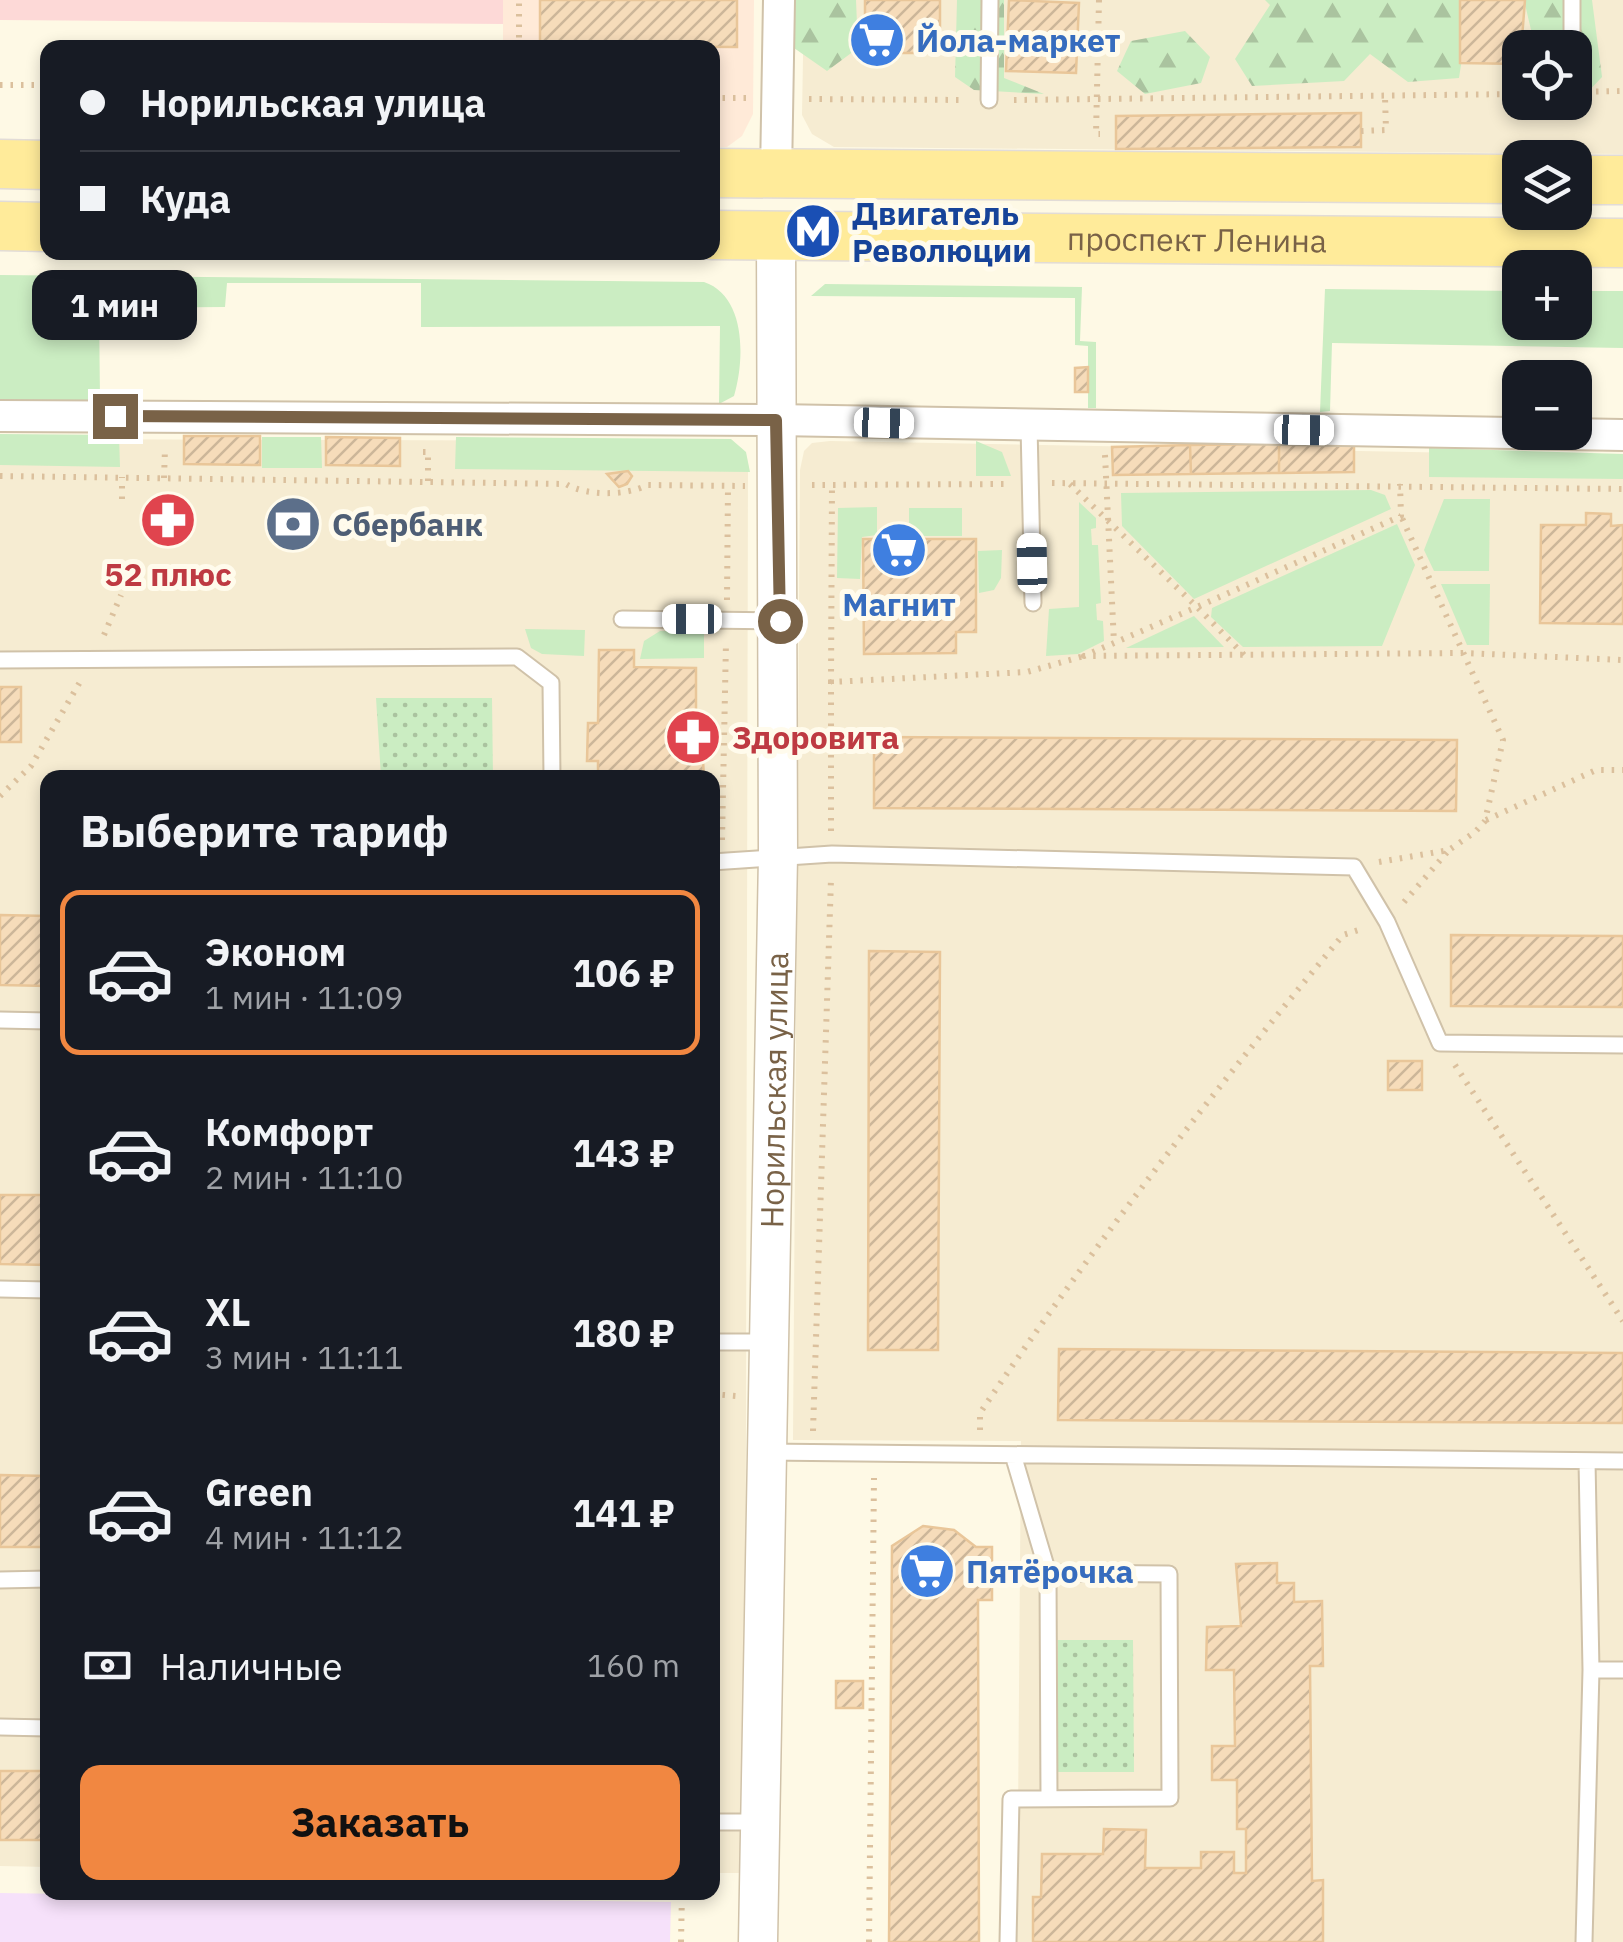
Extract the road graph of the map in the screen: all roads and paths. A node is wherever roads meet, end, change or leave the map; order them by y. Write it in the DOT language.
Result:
graph roads {
  1 [pos="520,0"];
  2 [pos="779,0"];
  3 [pos="990,0"];
  4 [pos="1099,0"];
  5 [pos="1572,0"];
  6 [pos="1572,30"];
  7 [pos="520,40"];
  8 [pos="0,85"];
  9 [pos="40,85"];
  10 [pos="1623,91"];
  11 [pos="1592,92"];
  12 [pos="1502,94"];
  13 [pos="1385,97"];
  14 [pos="720,98"];
  15 [pos="777,99"];
  16 [pos="989,100"];
  17 [pos="1096,100"];
  18 [pos="1361,130"];
  19 [pos="1116,133"];
  20 [pos="0,164"];
  21 [pos="40,164"];
  22 [pos="720,173"];
  23 [pos="776,174"];
  24 [pos="1502,180"];
  25 [pos="1592,180"];
  26 [pos="1623,180"];
  27 [pos="0,226"];
  28 [pos="40,227"];
  29 [pos="720,235"];
  30 [pos="776,236"];
  31 [pos="1623,242"];
  32 [pos="0,416"];
  33 [pos="776,420"];
  34 [pos="1029,426"];
  35 [pos="1623,435"];
  36 [pos="184,449"];
  37 [pos="414,452"];
  38 [pos="1372,471"];
  39 [pos="122,477"];
  40 [pos="164,478"];
  41 [pos="428,481"];
  42 [pos="1069,483"];
  43 [pos="1106,483"];
  44 [pos="1372,484"];
  45 [pos="1400,484"];
  46 [pos="832,485"];
  47 [pos="728,486"];
  48 [pos="122,500"];
  49 [pos="1401,516"];
  50 [pos="1108,522"];
  51 [pos="121,596"];
  52 [pos="1033,603"];
  53 [pos="1196,607"];
  54 [pos="622,619"];
  55 [pos="727,620"];
  56 [pos="780,621"];
  57 [pos="1114,643"];
  58 [pos="1464,653"];
  59 [pos="1244,654"];
  60 [pos="1084,656"];
  61 [pos="0,660"];
  62 [pos="1623,660"];
  63 [pos="92,662"];
  64 [pos="831,682"];
  65 [pos="552,770"];
  66 [pos="1623,770"];
  67 [pos="720,789"];
  68 [pos="0,796"];
  69 [pos="1485,821"];
  70 [pos="1449,850"];
  71 [pos="832,854"];
  72 [pos="778,856"];
  73 [pos="720,862"];
  74 [pos="1354,867"];
  75 [pos="1387,922"];
  76 [pos="0,1020"];
  77 [pos="40,1021"];
  78 [pos="1440,1044"];
  79 [pos="1623,1045"];
  80 [pos="0,1289"];
  81 [pos="40,1290"];
  82 [pos="1623,1321"];
  83 [pos="720,1342"];
  84 [pos="766,1342"];
  85 [pos="766,1452"];
  86 [pos="813,1452"];
  87 [pos="874,1454"];
  88 [pos="980,1456"];
  89 [pos="1014,1458"];
  90 [pos="1587,1461"];
  91 [pos="1623,1461"];
  92 [pos="1048,1574"];
  93 [pos="40,1579"];
  94 [pos="0,1580"];
  95 [pos="1591,1670"];
  96 [pos="1623,1670"];
  97 [pos="0,1727"];
  98 [pos="40,1728"];
  99 [pos="1049,1799"];
  100 [pos="720,1822"];
  101 [pos="759,1822"];
  102 [pos="682,1900"];
  103 [pos="682,1942"];
  104 [pos="758,1942"];
  105 [pos="870,1942"];
  106 [pos="1008,1942"];
  107 [pos="1584,1942"];
  1 -- 7 [label="path"];
  2 -- 15 [label="street"];
  3 -- 16 [label="lane"];
  4 -- 17 [label="path"];
  5 -- 6 [label="lane"];
  8 -- 9 [label="path"];
  10 -- 11 [label="path"];
  12 -- 13 [label="path"];
  13 -- 17 [label="path"];
  13 -- 18 [label="path"];
  14 -- 15 [label="path"];
  15 -- 16 [label="path"];
  15 -- 23 [label="street"];
  16 -- 17 [label="path"];
  17 -- 19 [label="path"];
  20 -- 21 [label="main road"];
  22 -- 23 [label="main road, проспект Ленина"];
  23 -- 24 [label="main road, проспект Ленина"];
  25 -- 26 [label="main road"];
  27 -- 28 [label="main road"];
  29 -- 30 [label="main road, проспект Ленина"];
  30 -- 31 [label="main road, проспект Ленина"];
  30 -- 33 [label="street, Норильская улица"];
  32 -- 33 [label="street"];
  33 -- 34 [label="street"];
  33 -- 56 [label="street, Норильская улица"];
  34 -- 35 [label="street"];
  34 -- 52 [label="lane"];
  36 -- 40 [label="path"];
  37 -- 41 [label="path"];
  38 -- 44 [label="path"];
  39 -- 48 [label="path"];
  42 -- 50 [label="path"];
  43 -- 50 [label="path"];
  45 -- 49 [label="path"];
  46 -- 64 [label="path"];
  47 -- 55 [label="path"];
  49 -- 53 [label="path"];
  49 -- 58 [label="path"];
  50 -- 53 [label="path"];
  50 -- 57 [label="path"];
  51 -- 63 [label="path"];
  53 -- 57 [label="path"];
  53 -- 59 [label="path"];
  54 -- 55 [label="lane"];
  55 -- 56 [label="lane"];
  55 -- 67 [label="path"];
  56 -- 72 [label="street, Норильская улица"];
  57 -- 60 [label="path"];
  58 -- 59 [label="path"];
  58 -- 62 [label="path"];
  58 -- 69 [label="path"];
  59 -- 60 [label="path"];
  60 -- 64 [label="path"];
  61 -- 63 [label="lane"];
  63 -- 65 [label="lane"];
  63 -- 68 [label="path"];
  64 -- 71 [label="path"];
  66 -- 69 [label="path"];
  69 -- 70 [label="path"];
  70 -- 74 [label="path"];
  70 -- 75 [label="path"];
  71 -- 72 [label="lane"];
  71 -- 74 [label="lane"];
  71 -- 86 [label="path"];
  72 -- 73 [label="lane"];
  72 -- 84 [label="street, Норильская улица"];
  74 -- 75 [label="lane"];
  75 -- 78 [label="lane"];
  75 -- 88 [label="path"];
  76 -- 77 [label="lane"];
  78 -- 79 [label="lane"];
  78 -- 82 [label="path"];
  80 -- 81 [label="lane"];
  83 -- 84 [label="lane"];
  84 -- 85 [label="street, Норильская улица"];
  85 -- 86 [label="lane"];
  85 -- 101 [label="street, Норильская улица"];
  86 -- 87 [label="lane"];
  87 -- 88 [label="lane"];
  87 -- 105 [label="path"];
  88 -- 89 [label="lane"];
  89 -- 90 [label="lane"];
  89 -- 92 [label="lane"];
  90 -- 91 [label="lane"];
  90 -- 95 [label="lane"];
  92 -- 99 [label="lane"];
  92 -- 99 [label="lane"];
  93 -- 94 [label="lane"];
  95 -- 96 [label="lane"];
  95 -- 107 [label="lane"];
  97 -- 98 [label="lane"];
  99 -- 106 [label="lane"];
  100 -- 101 [label="lane"];
  101 -- 104 [label="street, Норильская улица"];
  102 -- 103 [label="path"];
}
